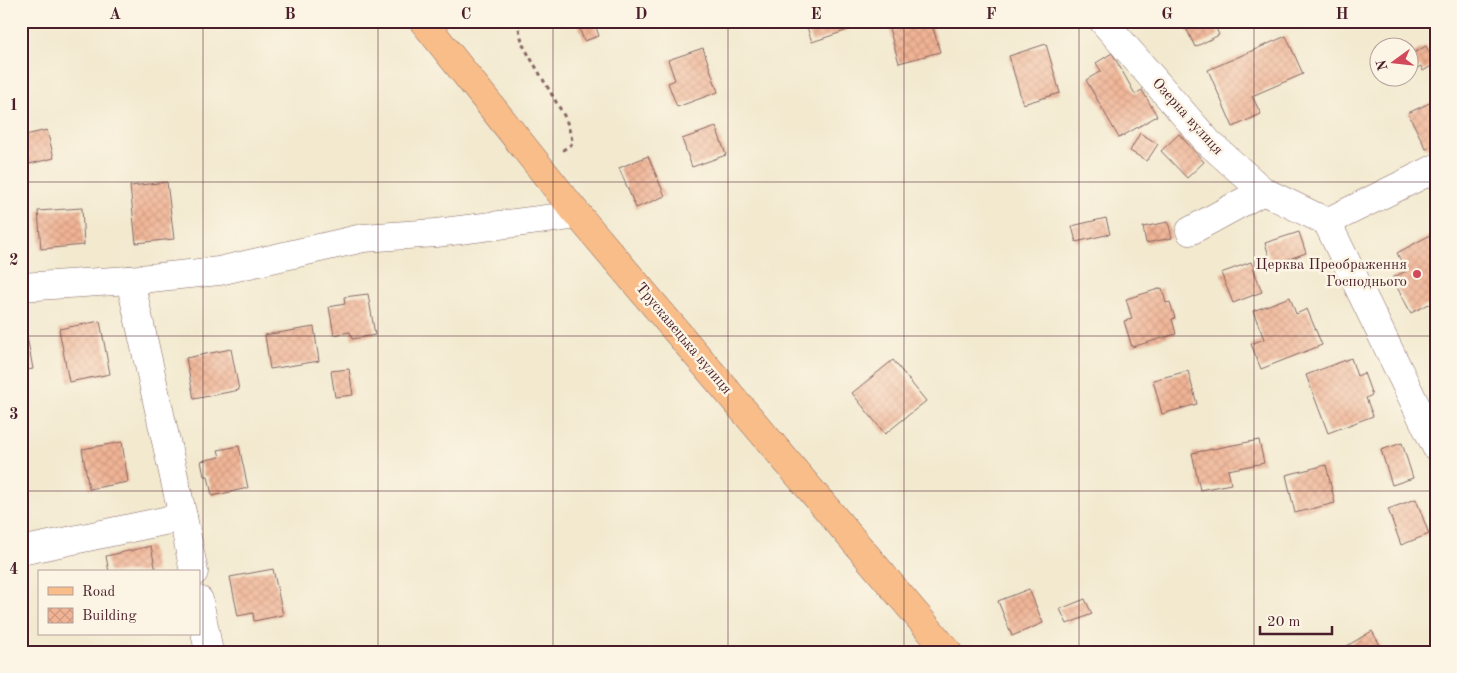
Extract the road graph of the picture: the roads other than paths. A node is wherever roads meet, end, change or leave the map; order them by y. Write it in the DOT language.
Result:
graph roads {
  1 [pos="423,21"];
  2 [pos="1103,21"];
  3 [pos="1436,168"];
  4 [pos="1263,191"];
  5 [pos="578,215"];
  6 [pos="1327,222"];
  7 [pos="1190,231"];
  8 [pos="130,280"];
  9 [pos="21,287"];
  10 [pos="1436,447"];
  11 [pos="183,517"];
  12 [pos="21,550"];
  13 [pos="194,570"];
  14 [pos="200,606"];
  15 [pos="208,652"];
  16 [pos="948,652"];
  1 -- 5 [label="main road, Трускавецька вулиця"];
  2 -- 4 [label="street, Озерна вулиця"];
  3 -- 6 [label="street"];
  4 -- 6 [label="street, Озерна вулиця"];
  4 -- 7 [label="street"];
  5 -- 8 [label="street"];
  5 -- 16 [label="main road, Трускавецька вулиця"];
  6 -- 10 [label="street"];
  8 -- 9 [label="street"];
  8 -- 11 [label="street"];
  11 -- 12 [label="street"];
  11 -- 13 [label="street"];
  14 -- 15 [label="street"];
}
